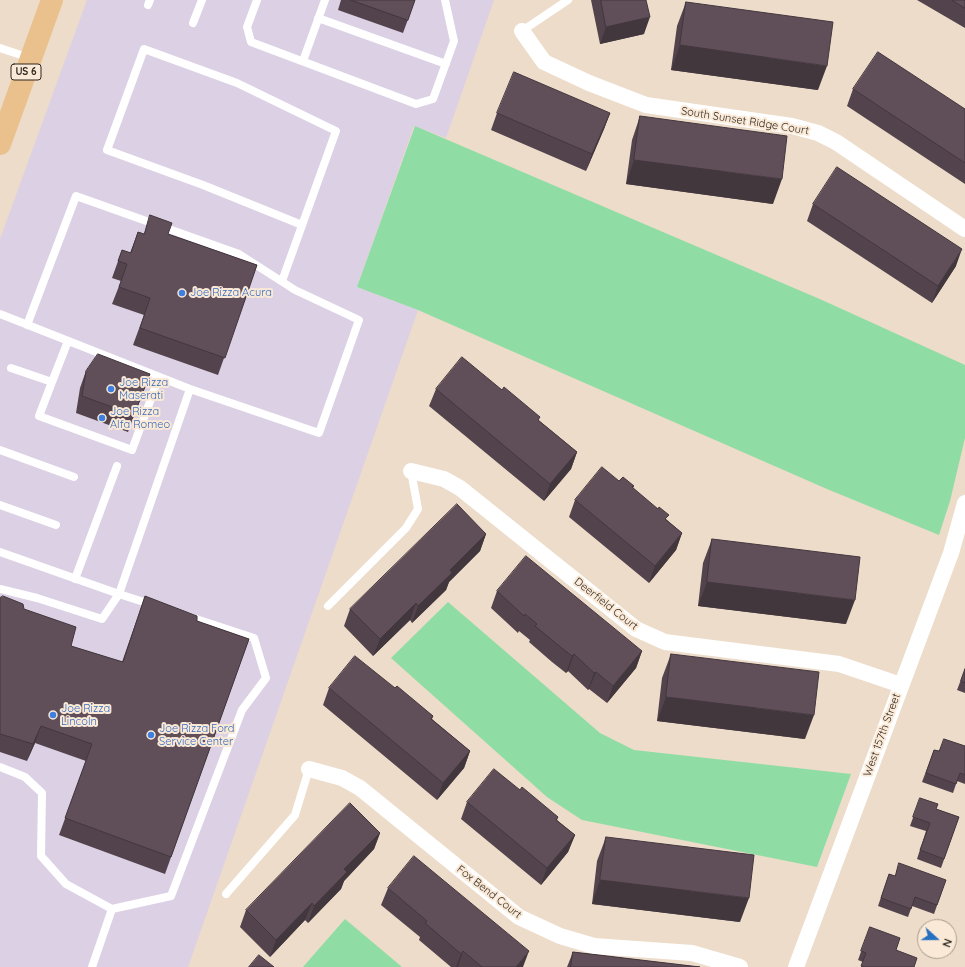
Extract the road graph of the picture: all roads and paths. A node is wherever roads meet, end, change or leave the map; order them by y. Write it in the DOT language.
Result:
graph roads {
  1 [pos="52,0"];
  2 [pos="202,0"];
  3 [pos="257,0"];
  4 [pos="325,0"];
  5 [pos="446,0"];
  6 [pos="568,0"];
  7 [pos="318,18"];
  8 [pos="193,23"];
  9 [pos="522,31"];
  10 [pos="0,48"];
  11 [pos="31,59"];
  12 [pos="303,61"];
  13 [pos="446,64"];
  14 [pos="0,144"];
  15 [pos="302,225"];
  16 [pos="965,229"];
  17 [pos="282,281"];
  18 [pos="0,314"];
  19 [pos="27,325"];
  20 [pos="68,341"];
  21 [pos="12,368"];
  22 [pos="159,377"];
  23 [pos="52,382"];
  24 [pos="190,389"];
  25 [pos="0,450"];
  26 [pos="116,466"];
  27 [pos="411,471"];
  28 [pos="74,477"];
  29 [pos="965,503"];
  30 [pos="0,505"];
  31 [pos="56,525"];
  32 [pos="0,552"];
  33 [pos="75,578"];
  34 [pos="0,589"];
  35 [pos="119,594"];
  36 [pos="328,606"];
  37 [pos="164,608"];
  38 [pos="179,613"];
  39 [pos="901,686"];
  40 [pos="0,768"];
  41 [pos="309,769"];
  42 [pos="226,894"];
  43 [pos="112,909"];
  44 [pos="92,967"];
  45 [pos="740,967"];
  46 [pos="796,967"];
  1 -- 11 [label="main road, US 6"];
  2 -- 8 [label="lane"];
  3 -- 12 [label="lane"];
  4 -- 7 [label="lane"];
  5 -- 13 [label="lane"];
  6 -- 9 [label="lane"];
  7 -- 12 [label="lane"];
  7 -- 13 [label="lane"];
  9 -- 16 [label="street, South Sunset Ridge Court"];
  10 -- 11 [label="lane"];
  11 -- 14 [label="main road, US 6"];
  12 -- 13 [label="lane"];
  15 -- 15 [label="lane"];
  15 -- 17 [label="lane"];
  17 -- 19 [label="lane"];
  17 -- 24 [label="lane"];
  18 -- 19 [label="lane"];
  19 -- 20 [label="lane"];
  20 -- 22 [label="lane"];
  20 -- 23 [label="lane"];
  21 -- 23 [label="lane"];
  22 -- 23 [label="lane"];
  22 -- 24 [label="lane"];
  24 -- 35 [label="lane"];
  25 -- 28 [label="lane"];
  26 -- 33 [label="lane"];
  27 -- 36 [label="lane"];
  27 -- 39 [label="street, Deerfield Court"];
  29 -- 39 [label="street, West 157th Street"];
  30 -- 31 [label="lane"];
  32 -- 33 [label="lane"];
  33 -- 35 [label="lane"];
  34 -- 35 [label="lane"];
  35 -- 37 [label="lane"];
  38 -- 43 [label="lane"];
  39 -- 46 [label="street, West 157th Street"];
  40 -- 43 [label="lane"];
  41 -- 42 [label="lane"];
  41 -- 45 [label="street, Fox Bend Court"];
  43 -- 44 [label="lane"];
}
